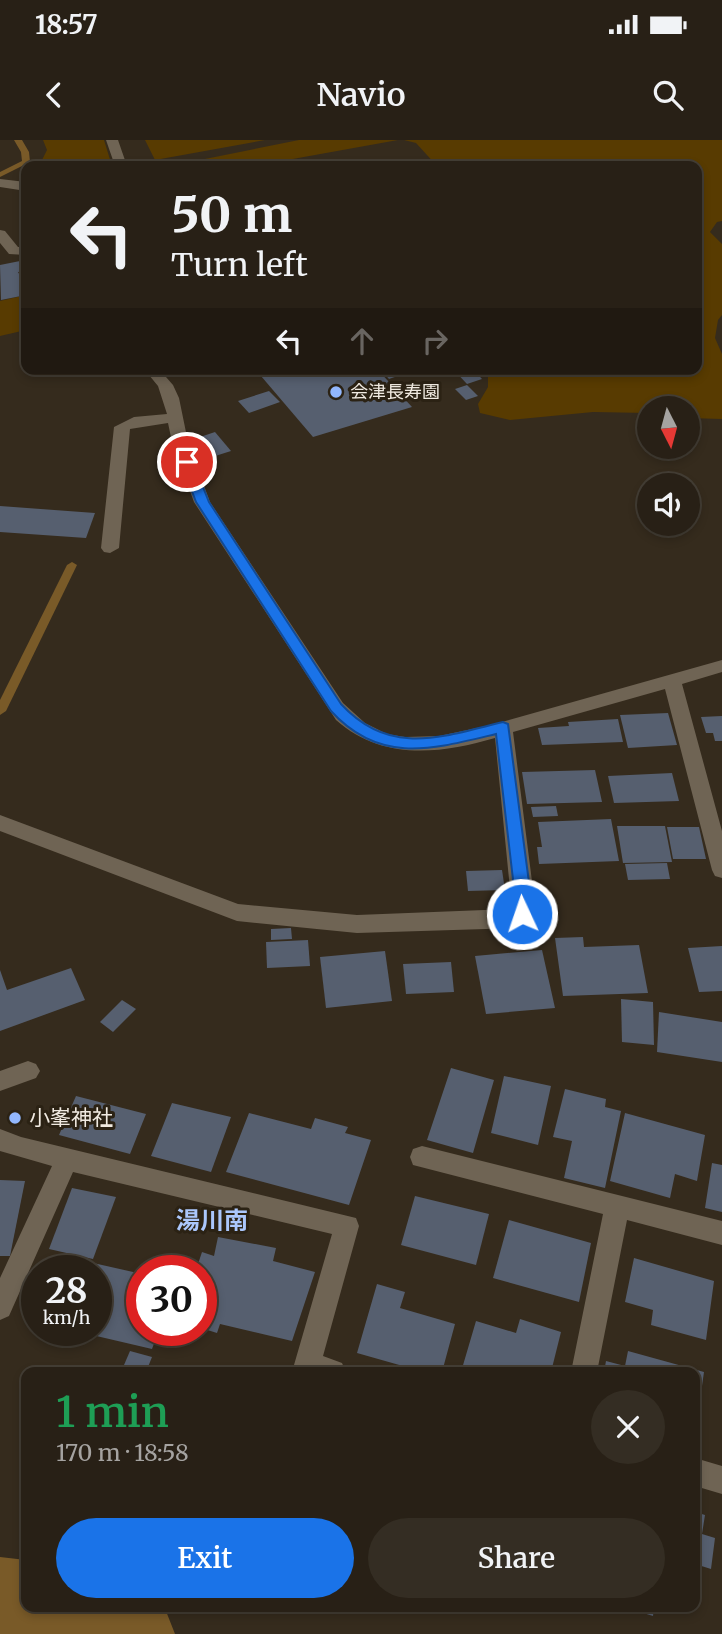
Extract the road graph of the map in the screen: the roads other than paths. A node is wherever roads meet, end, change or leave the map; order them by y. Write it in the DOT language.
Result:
graph roads {
  1 [pos="112,140"];
  2 [pos="119,161"];
  3 [pos="0,183"];
  4 [pos="21,185"];
  5 [pos="0,234"];
  6 [pos="21,251"];
  7 [pos="170,377"];
  8 [pos="175,418"];
  9 [pos="110,548"];
  10 [pos="722,666"];
  11 [pos="672,680"];
  12 [pos="503,728"];
  13 [pos="0,823"];
  14 [pos="722,870"];
  15 [pos="28,1071"];
  16 [pos="0,1081"];
  17 [pos="0,1140"];
  18 [pos="422,1157"];
  19 [pos="67,1159"];
  20 [pos="617,1206"];
  21 [pos="722,1233"];
  22 [pos="0,1307"];
  23 [pos="314,1367"];
  24 [pos="585,1367"];
  25 [pos="700,1473"];
  26 [pos="722,1480"];
  1 -- 2 [label="street"];
  3 -- 4 [label="street"];
  5 -- 6 [label="street"];
  7 -- 8 [label="street"];
  8 -- 9 [label="street"];
  8 -- 12 [label="street"];
  10 -- 11 [label="street"];
  11 -- 12 [label="street"];
  11 -- 14 [label="street"];
  12 -- 13 [label="street"];
  15 -- 16 [label="street"];
  17 -- 19 [label="street"];
  18 -- 20 [label="street"];
  19 -- 22 [label="street"];
  19 -- 23 [label="street"];
  20 -- 21 [label="street"];
  20 -- 24 [label="street"];
  25 -- 26 [label="street"];
}
